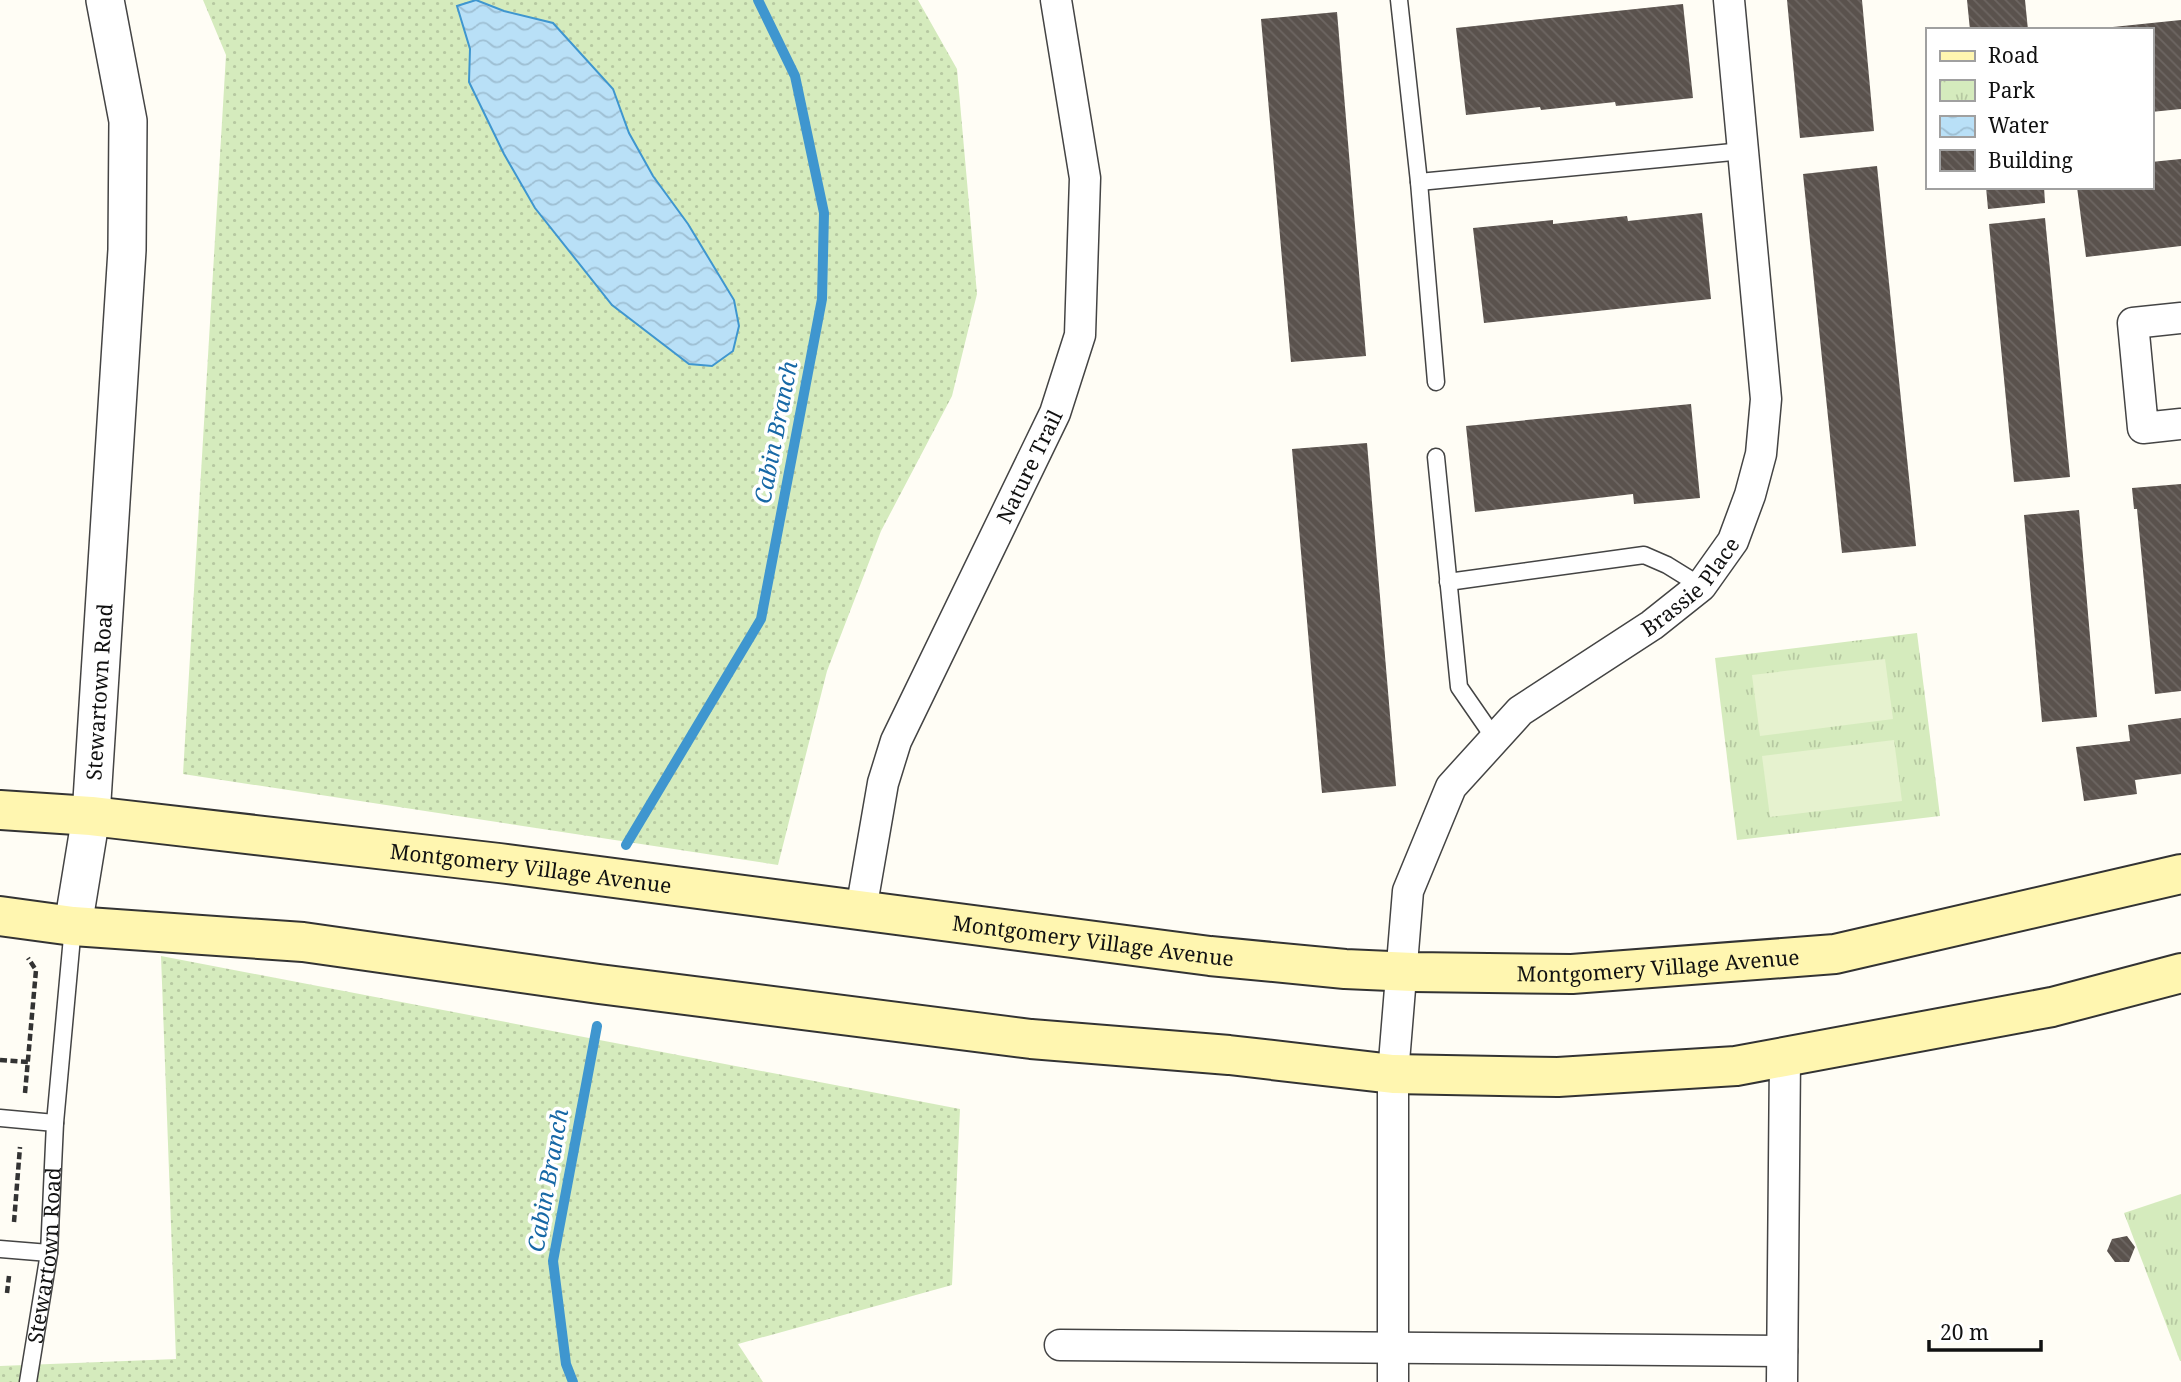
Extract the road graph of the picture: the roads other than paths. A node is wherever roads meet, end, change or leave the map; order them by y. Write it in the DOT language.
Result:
graph roads {
  1 [pos="105,0"];
  2 [pos="1056,0"];
  3 [pos="1399,0"];
  4 [pos="1729,0"];
  5 [pos="1743,151"];
  6 [pos="1419,182"];
  7 [pos="2181,318"];
  8 [pos="1436,382"];
  9 [pos="2181,424"];
  10 [pos="1436,457"];
  11 [pos="1448,582"];
  12 [pos="1701,586"];
  13 [pos="1495,739"];
  14 [pos="0,810"];
  15 [pos="91,816"];
  16 [pos="2181,874"];
  17 [pos="861,910"];
  18 [pos="0,916"];
  19 [pos="74,926"];
  20 [pos="1401,972"];
  21 [pos="2181,973"];
  22 [pos="1785,1057"];
  23 [pos="1393,1074"];
  24 [pos="0,1118"];
  25 [pos="55,1123"];
  26 [pos="0,1249"];
  27 [pos="49,1253"];
  28 [pos="1060,1345"];
  29 [pos="1393,1348"];
  30 [pos="1782,1351"];
  31 [pos="28,1382"];
  32 [pos="1393,1382"];
  33 [pos="1782,1382"];
  1 -- 15 [label="street, Stewartown Road"];
  2 -- 17 [label="street, Nature Trail"];
  3 -- 6 [label="lane"];
  4 -- 5 [label="street, Brassie Place"];
  5 -- 6 [label="lane"];
  5 -- 12 [label="street, Brassie Place"];
  6 -- 8 [label="lane"];
  7 -- 9 [label="street"];
  10 -- 11 [label="lane"];
  11 -- 12 [label="lane"];
  11 -- 13 [label="lane"];
  12 -- 13 [label="street, Brassie Place"];
  13 -- 20 [label="street, Brassie Place"];
  14 -- 15 [label="main road, Montgomery Village Avenue"];
  15 -- 17 [label="main road, Montgomery Village Avenue"];
  15 -- 19 [label="street, Stewartown Road"];
  16 -- 20 [label="main road, Montgomery Village Avenue"];
  17 -- 20 [label="main road, Montgomery Village Avenue"];
  18 -- 19 [label="main road"];
  19 -- 23 [label="main road"];
  19 -- 25 [label="lane, Stewartown Road"];
  20 -- 23 [label="street, Brassie Place"];
  21 -- 22 [label="main road"];
  22 -- 23 [label="main road"];
  22 -- 30 [label="street"];
  23 -- 29 [label="street, Brassie Place"];
  24 -- 25 [label="lane"];
  25 -- 27 [label="lane, Stewartown Road"];
  26 -- 27 [label="lane"];
  27 -- 31 [label="lane, Stewartown Road"];
  28 -- 29 [label="street"];
  29 -- 30 [label="street"];
  29 -- 32 [label="street, Brassie Place"];
  30 -- 33 [label="street"];
}
